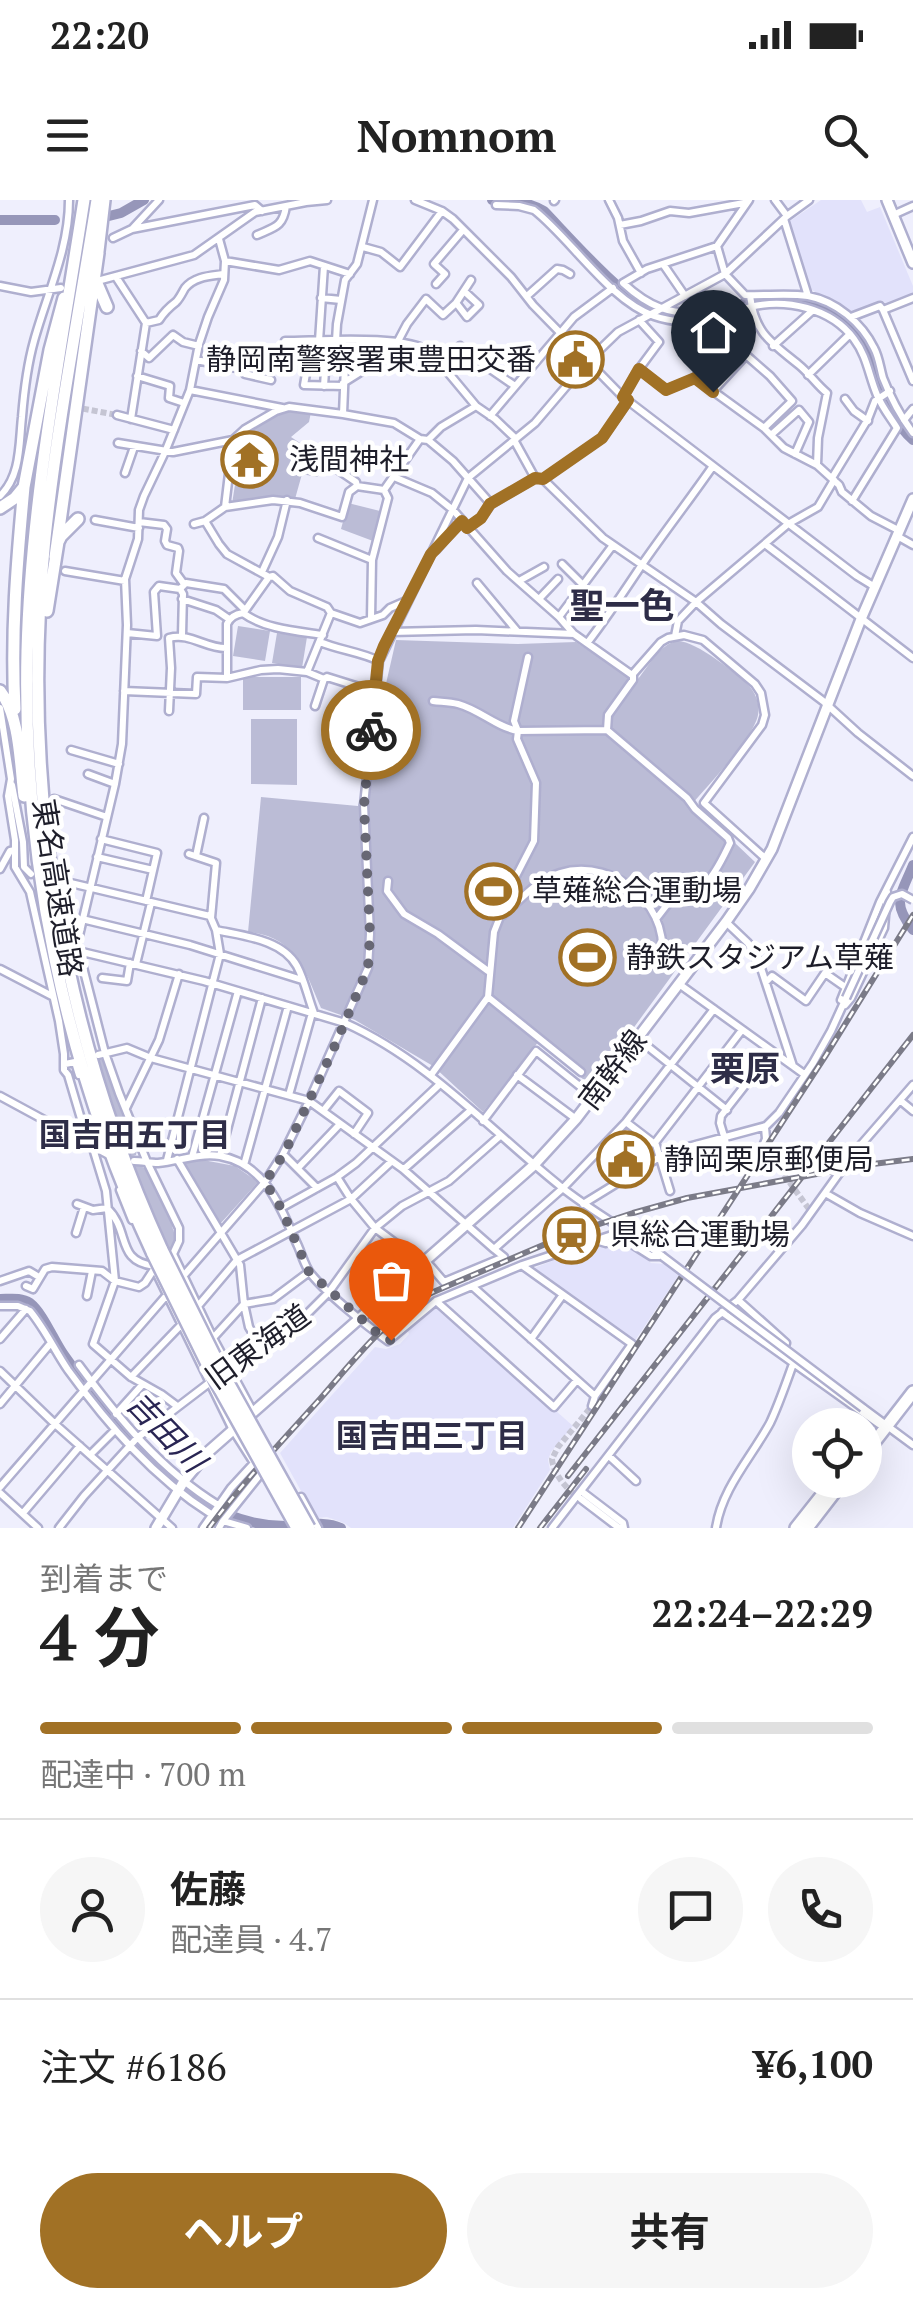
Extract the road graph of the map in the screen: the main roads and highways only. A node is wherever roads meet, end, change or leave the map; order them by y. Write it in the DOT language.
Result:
graph roads {
  1 [pos="84,200"];
  2 [pos="101,200"];
  3 [pos="887,200"];
  4 [pos="98,252"];
  5 [pos="913,263"];
  6 [pos="74,269"];
  7 [pos="107,306"];
  8 [pos="24,487"];
  9 [pos="913,499"];
  10 [pos="0,508"];
  11 [pos="78,519"];
  12 [pos="54,557"];
  13 [pos="0,692"];
  14 [pos="38,701"];
  15 [pos="18,753"];
  16 [pos="54,957"];
  17 [pos="159,1257"];
  18 [pos="913,1380"];
  19 [pos="913,1392"];
  20 [pos="882,1423"];
  21 [pos="820,1498"];
  22 [pos="830,1498"];
  23 [pos="156,1528"];
  24 [pos="297,1528"];
  25 [pos="308,1528"];
  26 [pos="796,1528"];
  27 [pos="807,1528"];
  1 -- 6 [label="highway, 東名高速道路"];
  2 -- 4 [label="highway"];
  2 -- 14 [label="highway, 東名高速道路"];
  3 -- 5 [label="main road"];
  4 -- 7 [label="highway"];
  4 -- 12 [label="highway"];
  6 -- 8 [label="highway"];
  6 -- 16 [label="highway, 東名高速道路"];
  8 -- 10 [label="highway"];
  8 -- 15 [label="highway"];
  9 -- 23 [label="main road, 南幹線"];
  11 -- 12 [label="highway"];
  12 -- 14 [label="highway"];
  13 -- 15 [label="highway"];
  14 -- 17 [label="highway, 東名高速道路"];
  15 -- 16 [label="highway"];
  16 -- 17 [label="highway, 東名高速道路"];
  17 -- 24 [label="highway, 東名高速道路, bridge"];
  17 -- 25 [label="highway, 東名高速道路, bridge"];
  18 -- 20 [label="highway"];
  19 -- 20 [label="highway"];
  21 -- 26 [label="highway"];
  22 -- 27 [label="highway"];
}
